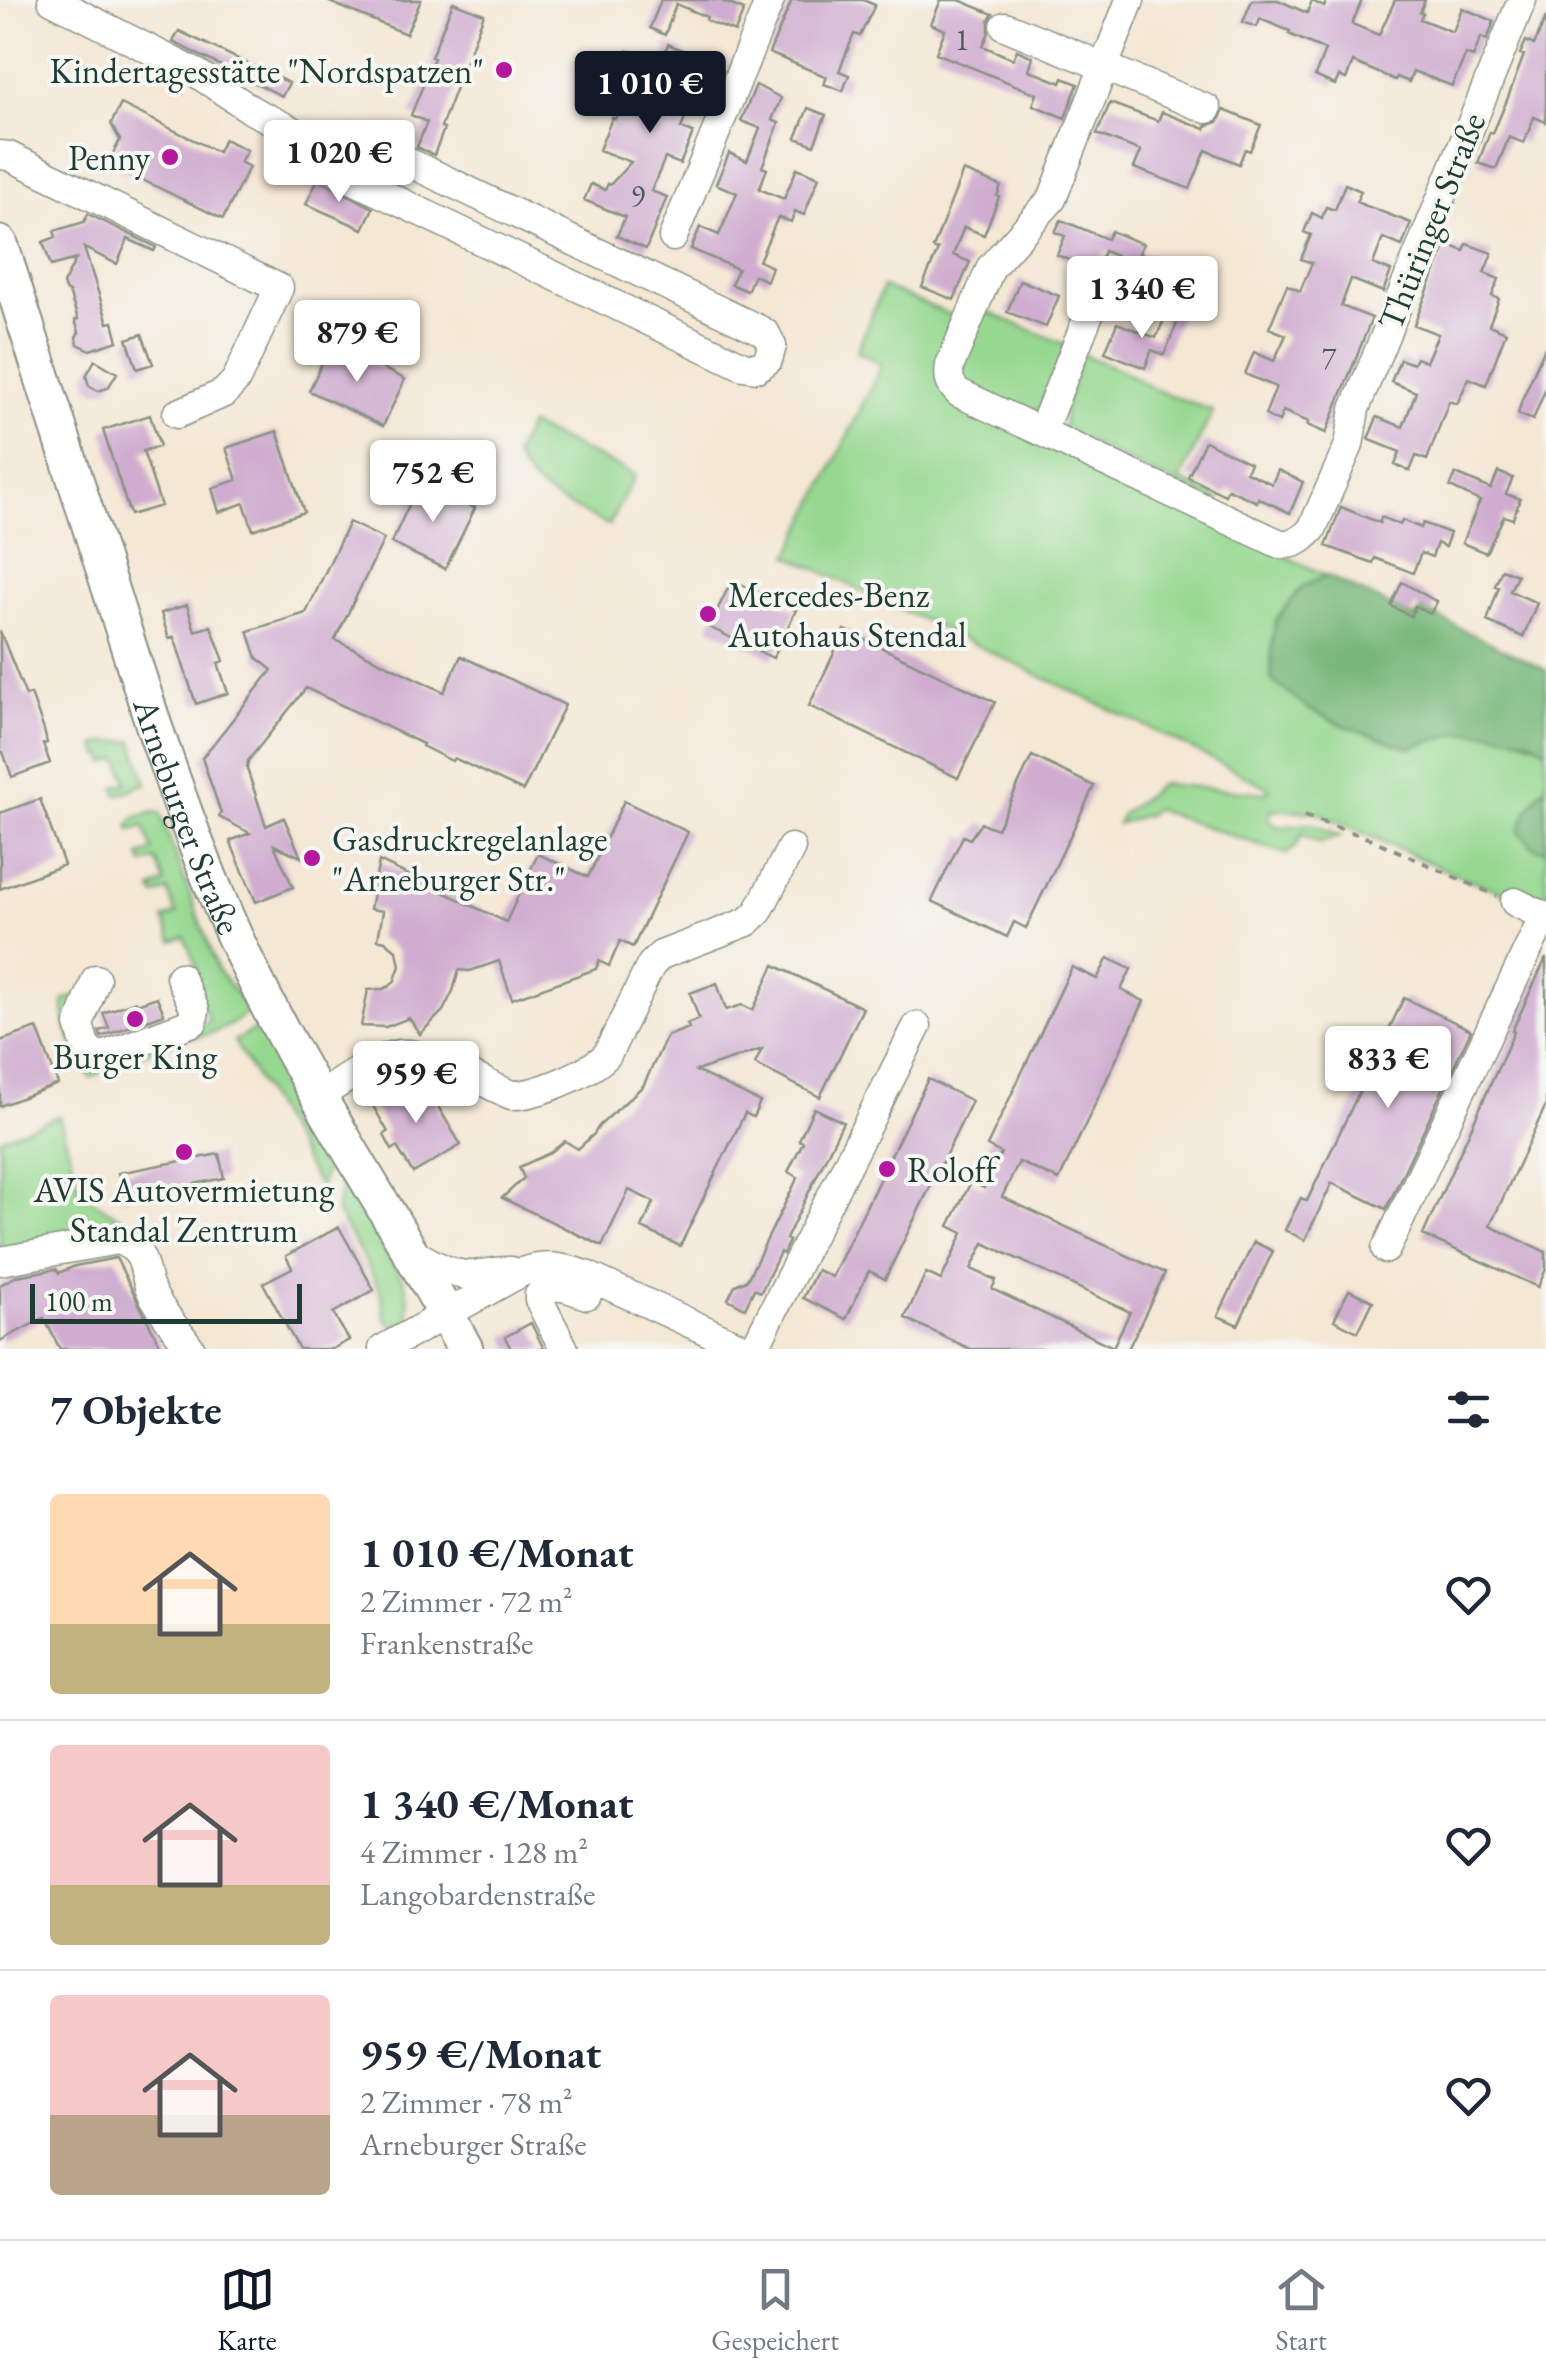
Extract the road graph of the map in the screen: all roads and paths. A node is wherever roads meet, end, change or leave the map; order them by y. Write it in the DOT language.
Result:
graph roads {
  1 [pos="52,0"];
  2 [pos="770,0"];
  3 [pos="1130,0"];
  4 [pos="1521,0"];
  5 [pos="1546,10"];
  6 [pos="1006,26"];
  7 [pos="1104,67"];
  8 [pos="1207,109"];
  9 [pos="0,155"];
  10 [pos="343,156"];
  11 [pos="673,236"];
  12 [pos="0,244"];
  13 [pos="1097,294"];
  14 [pos="177,414"];
  15 [pos="1042,431"];
  16 [pos="1304,816"];
  17 [pos="791,848"];
  18 [pos="1515,902"];
  19 [pos="1545,916"];
  20 [pos="180,977"];
  21 [pos="96,979"];
  22 [pos="917,1026"];
  23 [pos="318,1097"];
  24 [pos="1386,1249"];
  25 [pos="410,1251"];
  26 [pos="0,1260"];
  27 [pos="522,1272"];
  28 [pos="586,1295"];
  29 [pos="446,1313"];
  30 [pos="191,1349"];
  31 [pos="383,1349"];
  32 [pos="466,1349"];
  33 [pos="564,1349"];
  34 [pos="750,1349"];
  1 -- 10 [label="street"];
  2 -- 11 [label="street"];
  3 -- 7 [label="street"];
  4 -- 5 [label="street"];
  4 -- 15 [label="street, Thüringer Straße"];
  6 -- 7 [label="street"];
  7 -- 8 [label="street"];
  7 -- 15 [label="street"];
  9 -- 14 [label="street"];
  10 -- 10 [label="street"];
  12 -- 23 [label="main road, Arneburger Straße"];
  13 -- 15 [label="street"];
  16 -- 18 [label="path"];
  17 -- 23 [label="street"];
  18 -- 19 [label="street"];
  19 -- 24 [label="street"];
  20 -- 21 [label="street"];
  22 -- 34 [label="street"];
  23 -- 25 [label="main road, Arneburger Straße"];
  25 -- 27 [label="street"];
  25 -- 29 [label="main road, Arneburger Straße"];
  26 -- 30 [label="street"];
  27 -- 29 [label="street"];
  27 -- 34 [label="street"];
  28 -- 33 [label="street"];
  29 -- 31 [label="street"];
  29 -- 32 [label="main road, Arneburger Straße"];
}
